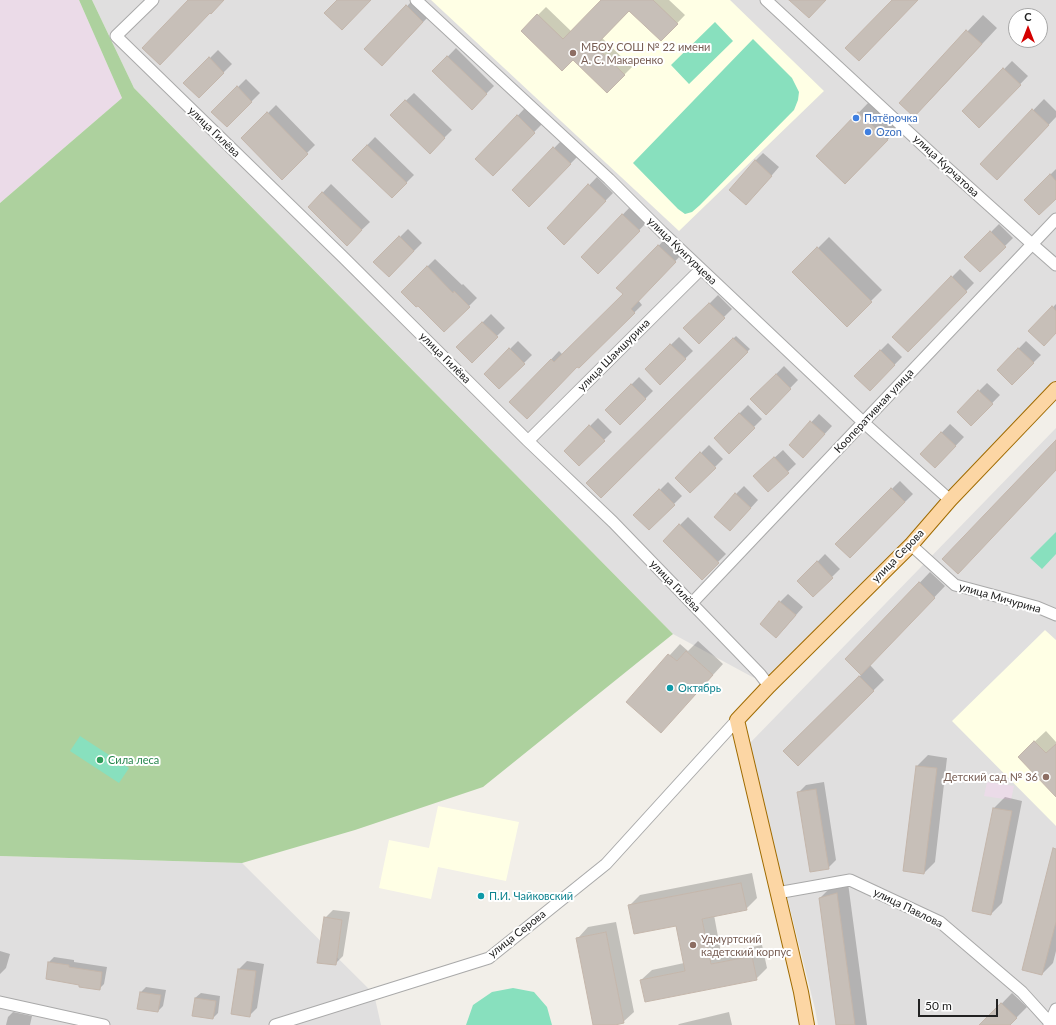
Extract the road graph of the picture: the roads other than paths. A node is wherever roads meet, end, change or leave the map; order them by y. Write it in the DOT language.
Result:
graph roads {
  1 [pos="153,0"];
  2 [pos="416,0"];
  3 [pos="766,0"];
  4 [pos="1056,219"];
  5 [pos="1032,244"];
  6 [pos="1056,265"];
  7 [pos="701,269"];
  8 [pos="1056,389"];
  9 [pos="863,422"];
  10 [pos="528,441"];
  11 [pos="950,500"];
  12 [pos="911,545"];
  13 [pos="692,603"];
  14 [pos="1056,615"];
  15 [pos="769,686"];
  16 [pos="737,720"];
  17 [pos="778,893"];
  18 [pos="0,1002"];
  19 [pos="1056,1009"];
  20 [pos="1050,1024"];
  21 [pos="104,1025"];
  22 [pos="277,1025"];
  23 [pos="806,1025"];
  1 -- 10 [label="street, улица Гилёва"];
  2 -- 7 [label="street, улица Кунгурцева"];
  3 -- 5 [label="street, улица Курчатова"];
  4 -- 5 [label="street, Кооперативная улица"];
  5 -- 6 [label="street, улица Курчатова"];
  5 -- 9 [label="street, Кооперативная улица"];
  7 -- 9 [label="street, улица Кунгурцева"];
  7 -- 10 [label="street, улица Шамшурина"];
  8 -- 11 [label="main road, улица Серова"];
  9 -- 11 [label="street, улица Кунгурцева"];
  9 -- 13 [label="street, Кооперативная улица"];
  10 -- 13 [label="street, улица Гилёва"];
  11 -- 12 [label="main road, улица Серова"];
  12 -- 14 [label="street, улица Мичурина"];
  12 -- 15 [label="main road, улица Серова"];
  13 -- 15 [label="street, улица Гилёва"];
  15 -- 16 [label="main road, улица Серова"];
  16 -- 17 [label="main road"];
  16 -- 22 [label="street, улица Серова"];
  17 -- 20 [label="street, улица Павлова"];
  17 -- 23 [label="main road"];
  18 -- 21 [label="street"];
  19 -- 20 [label="street, улица Павлова"];
}
